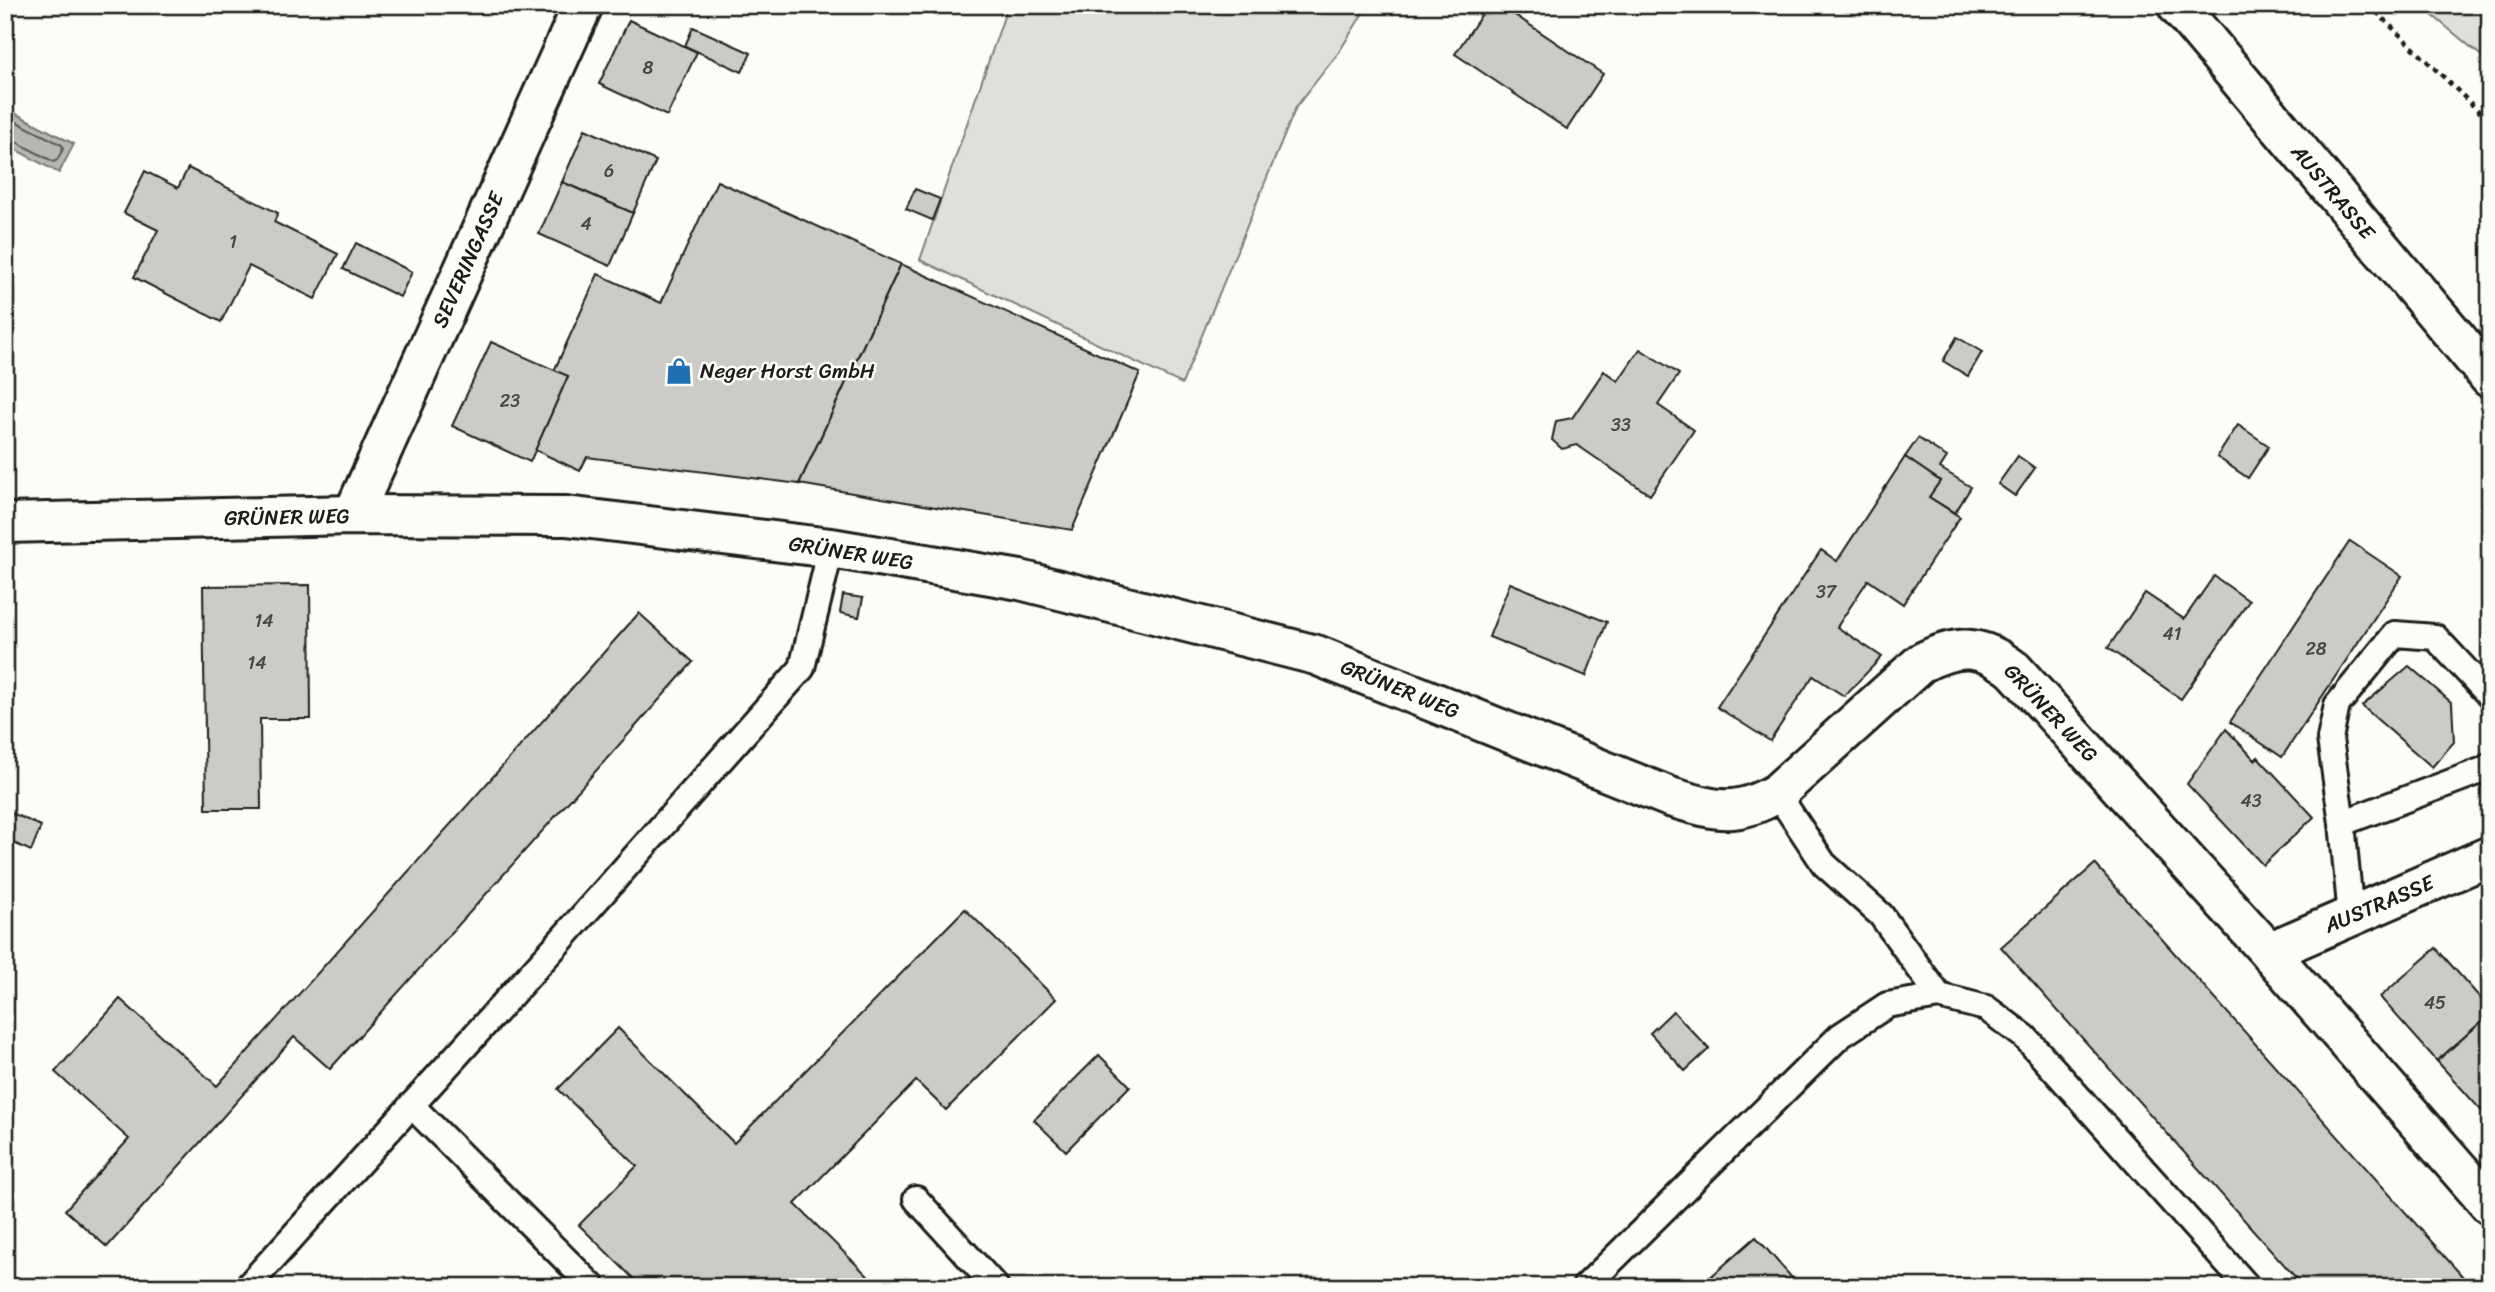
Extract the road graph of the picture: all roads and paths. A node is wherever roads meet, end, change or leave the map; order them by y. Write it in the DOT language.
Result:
graph roads {
  1 [pos="583,5"];
  2 [pos="2177,5"];
  3 [pos="2369,5"];
  4 [pos="2490,122"];
  5 [pos="2490,378"];
  6 [pos="353,515"];
  7 [pos="5,523"];
  8 [pos="831,548"];
  9 [pos="2490,696"];
  10 [pos="2490,765"];
  11 [pos="1777,793"];
  12 [pos="2342,823"];
  13 [pos="2490,856"];
  14 [pos="2351,917"];
  15 [pos="2269,952"];
  16 [pos="1939,996"];
  17 [pos="411,1105"];
  18 [pos="916,1199"];
  19 [pos="2490,1205"];
  20 [pos="247,1287"];
  21 [pos="593,1287"];
  22 [pos="996,1287"];
  23 [pos="1585,1287"];
  24 [pos="2248,1287"];
  1 -- 6 [label="street, SEVERINGASSE"];
  2 -- 5 [label="street, AUSTRASSE"];
  3 -- 4 [label="path"];
  6 -- 7 [label="street, GRÜNER WEG"];
  6 -- 8 [label="street, GRÜNER WEG"];
  8 -- 11 [label="street, GRÜNER WEG"];
  8 -- 17 [label="lane"];
  9 -- 12 [label="lane"];
  10 -- 12 [label="lane"];
  11 -- 15 [label="street, GRÜNER WEG"];
  11 -- 16 [label="lane"];
  12 -- 14 [label="lane"];
  13 -- 14 [label="street, AUSTRASSE"];
  14 -- 15 [label="street, AUSTRASSE"];
  15 -- 19 [label="street, GRÜNER WEG"];
  16 -- 23 [label="lane"];
  16 -- 24 [label="lane"];
  17 -- 20 [label="lane"];
  17 -- 21 [label="lane"];
  18 -- 22 [label="lane"];
}
